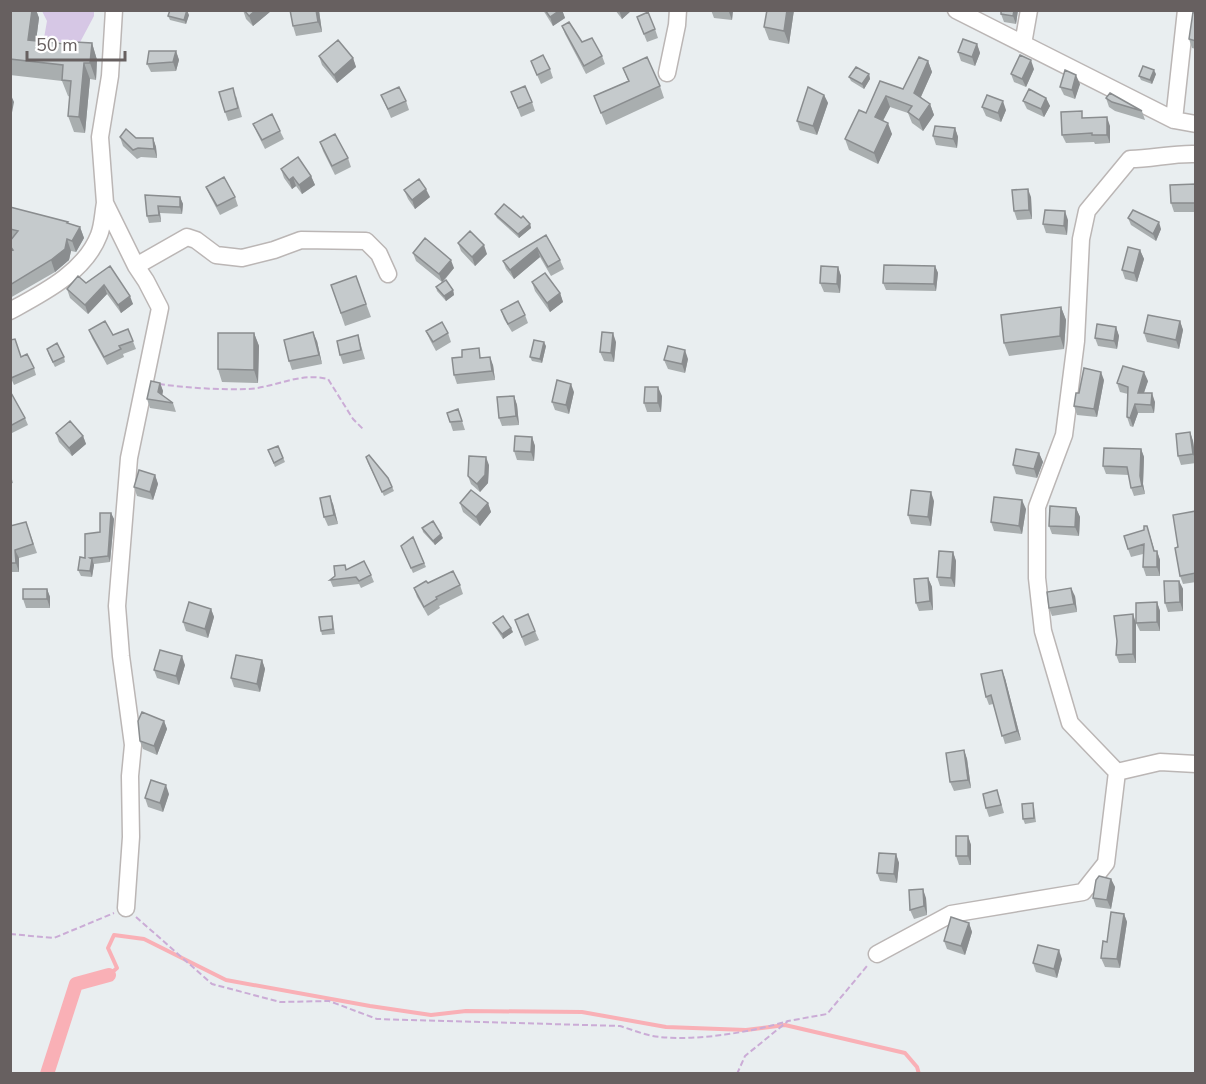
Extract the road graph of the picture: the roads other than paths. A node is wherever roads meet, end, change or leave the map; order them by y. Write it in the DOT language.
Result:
graph roads {
  1 [pos="114,10"];
  2 [pos="678,10"];
  3 [pos="956,10"];
  4 [pos="1029,10"];
  5 [pos="1186,10"];
  6 [pos="1023,44"];
  7 [pos="666,74"];
  8 [pos="1174,120"];
  9 [pos="1196,124"];
  10 [pos="1196,154"];
  11 [pos="105,203"];
  12 [pos="136,266"];
  13 [pos="388,274"];
  14 [pos="10,311"];
  15 [pos="1196,765"];
  16 [pos="1117,772"];
  17 [pos="126,908"];
  18 [pos="877,954"];
  1 -- 11 [label="street"];
  2 -- 7 [label="street"];
  3 -- 6 [label="street"];
  4 -- 6 [label="street"];
  5 -- 8 [label="street"];
  6 -- 8 [label="street"];
  8 -- 9 [label="street"];
  10 -- 16 [label="street"];
  11 -- 12 [label="street"];
  11 -- 14 [label="street"];
  12 -- 13 [label="street"];
  12 -- 17 [label="street"];
  15 -- 16 [label="street"];
  16 -- 18 [label="street"];
}
